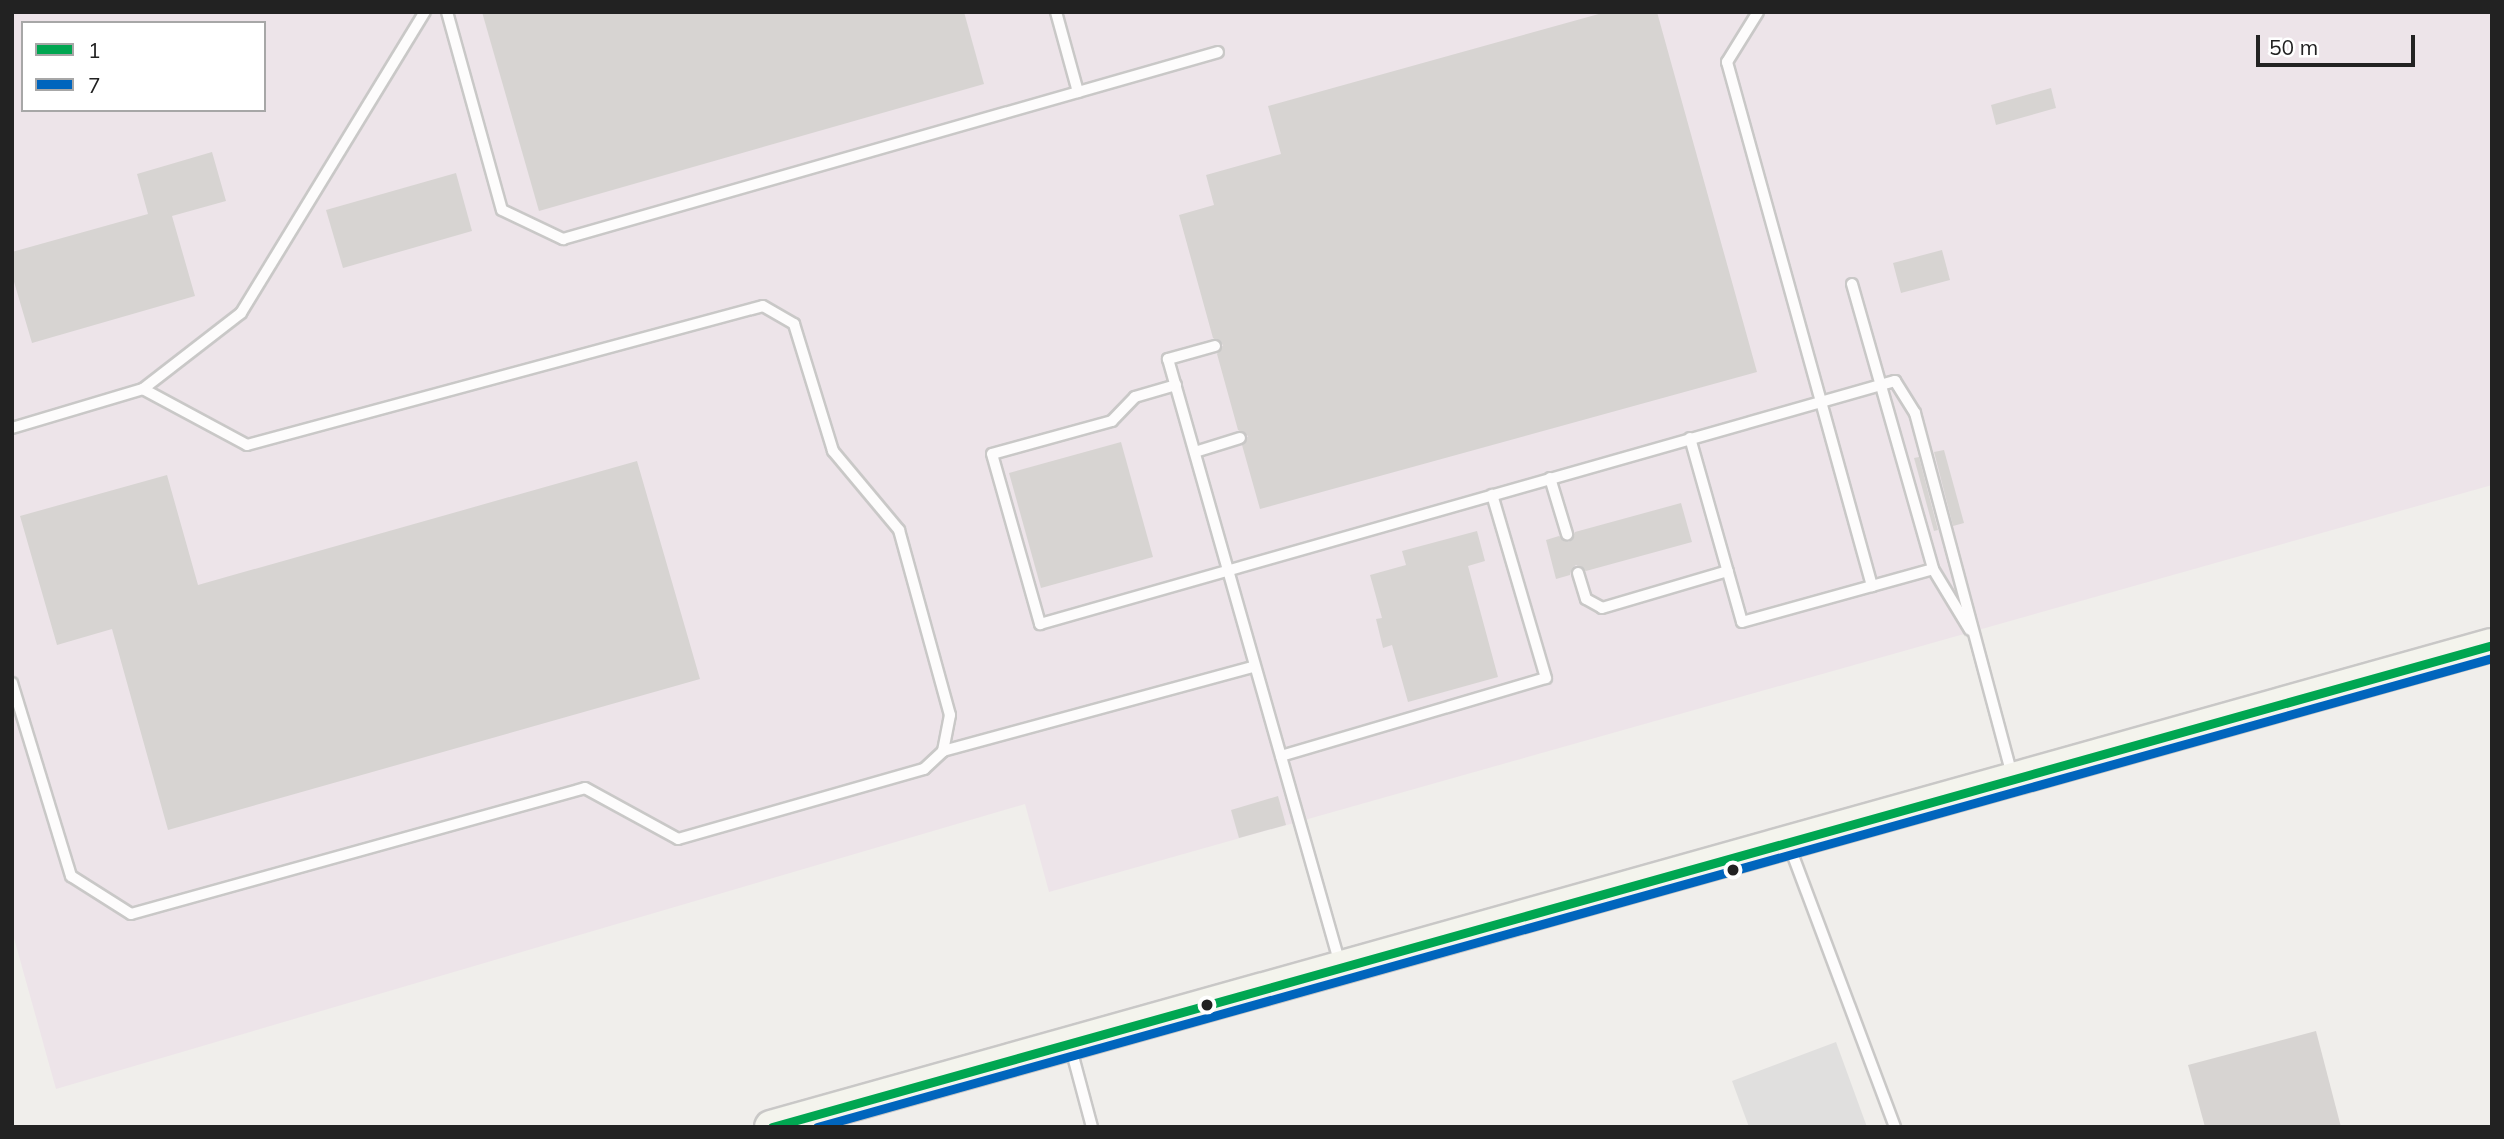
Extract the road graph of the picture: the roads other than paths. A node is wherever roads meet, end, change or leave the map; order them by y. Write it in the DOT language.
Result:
graph roads {
  1 [pos="425,12"];
  2 [pos="447,12"];
  3 [pos="1056,12"];
  4 [pos="1758,12"];
  5 [pos="1218,52"];
  6 [pos="1078,92"];
  7 [pos="1852,284"];
  8 [pos="1215,346"];
  9 [pos="1880,384"];
  10 [pos="1176,385"];
  11 [pos="143,389"];
  12 [pos="1821,401"];
  13 [pos="12,428"];
  14 [pos="1240,438"];
  15 [pos="1690,438"];
  16 [pos="1195,452"];
  17 [pos="1550,478"];
  18 [pos="1492,495"];
  19 [pos="1567,534"];
  20 [pos="1933,569"];
  21 [pos="1228,570"];
  22 [pos="1728,571"];
  23 [pos="1578,573"];
  24 [pos="1872,586"];
  25 [pos="1976,640"];
  26 [pos="2492,645"];
  27 [pos="1255,666"];
  28 [pos="12,682"];
  29 [pos="943,751"];
  30 [pos="1281,756"];
  31 [pos="2013,778"];
  32 [pos="1788,843"];
  33 [pos="1340,967"];
  34 [pos="1069,1042"];
  35 [pos="771,1127"];
  36 [pos="1092,1127"];
  37 [pos="1895,1127"];
  1 -- 11 [label="lane"];
  2 -- 6 [label="lane"];
  3 -- 6 [label="lane"];
  4 -- 12 [label="lane"];
  5 -- 6 [label="lane"];
  7 -- 9 [label="lane"];
  8 -- 10 [label="lane"];
  9 -- 12 [label="lane"];
  9 -- 20 [label="lane"];
  9 -- 25 [label="lane"];
  10 -- 16 [label="lane"];
  10 -- 21 [label="lane"];
  11 -- 13 [label="lane"];
  11 -- 29 [label="lane"];
  12 -- 15 [label="lane"];
  12 -- 24 [label="lane"];
  14 -- 16 [label="lane"];
  15 -- 17 [label="lane"];
  15 -- 22 [label="lane"];
  16 -- 21 [label="lane"];
  17 -- 18 [label="lane"];
  17 -- 19 [label="lane"];
  18 -- 21 [label="lane"];
  18 -- 30 [label="lane"];
  20 -- 24 [label="lane"];
  20 -- 25 [label="lane"];
  21 -- 27 [label="lane"];
  22 -- 23 [label="lane"];
  22 -- 24 [label="lane"];
  25 -- 31 [label="lane"];
  26 -- 31 [label="street"];
  27 -- 29 [label="lane"];
  27 -- 30 [label="lane"];
  28 -- 29 [label="lane"];
  30 -- 33 [label="lane"];
  31 -- 32 [label="street"];
  32 -- 33 [label="street"];
  32 -- 37 [label="lane"];
  33 -- 34 [label="street"];
  34 -- 35 [label="street"];
  34 -- 36 [label="lane"];
}
